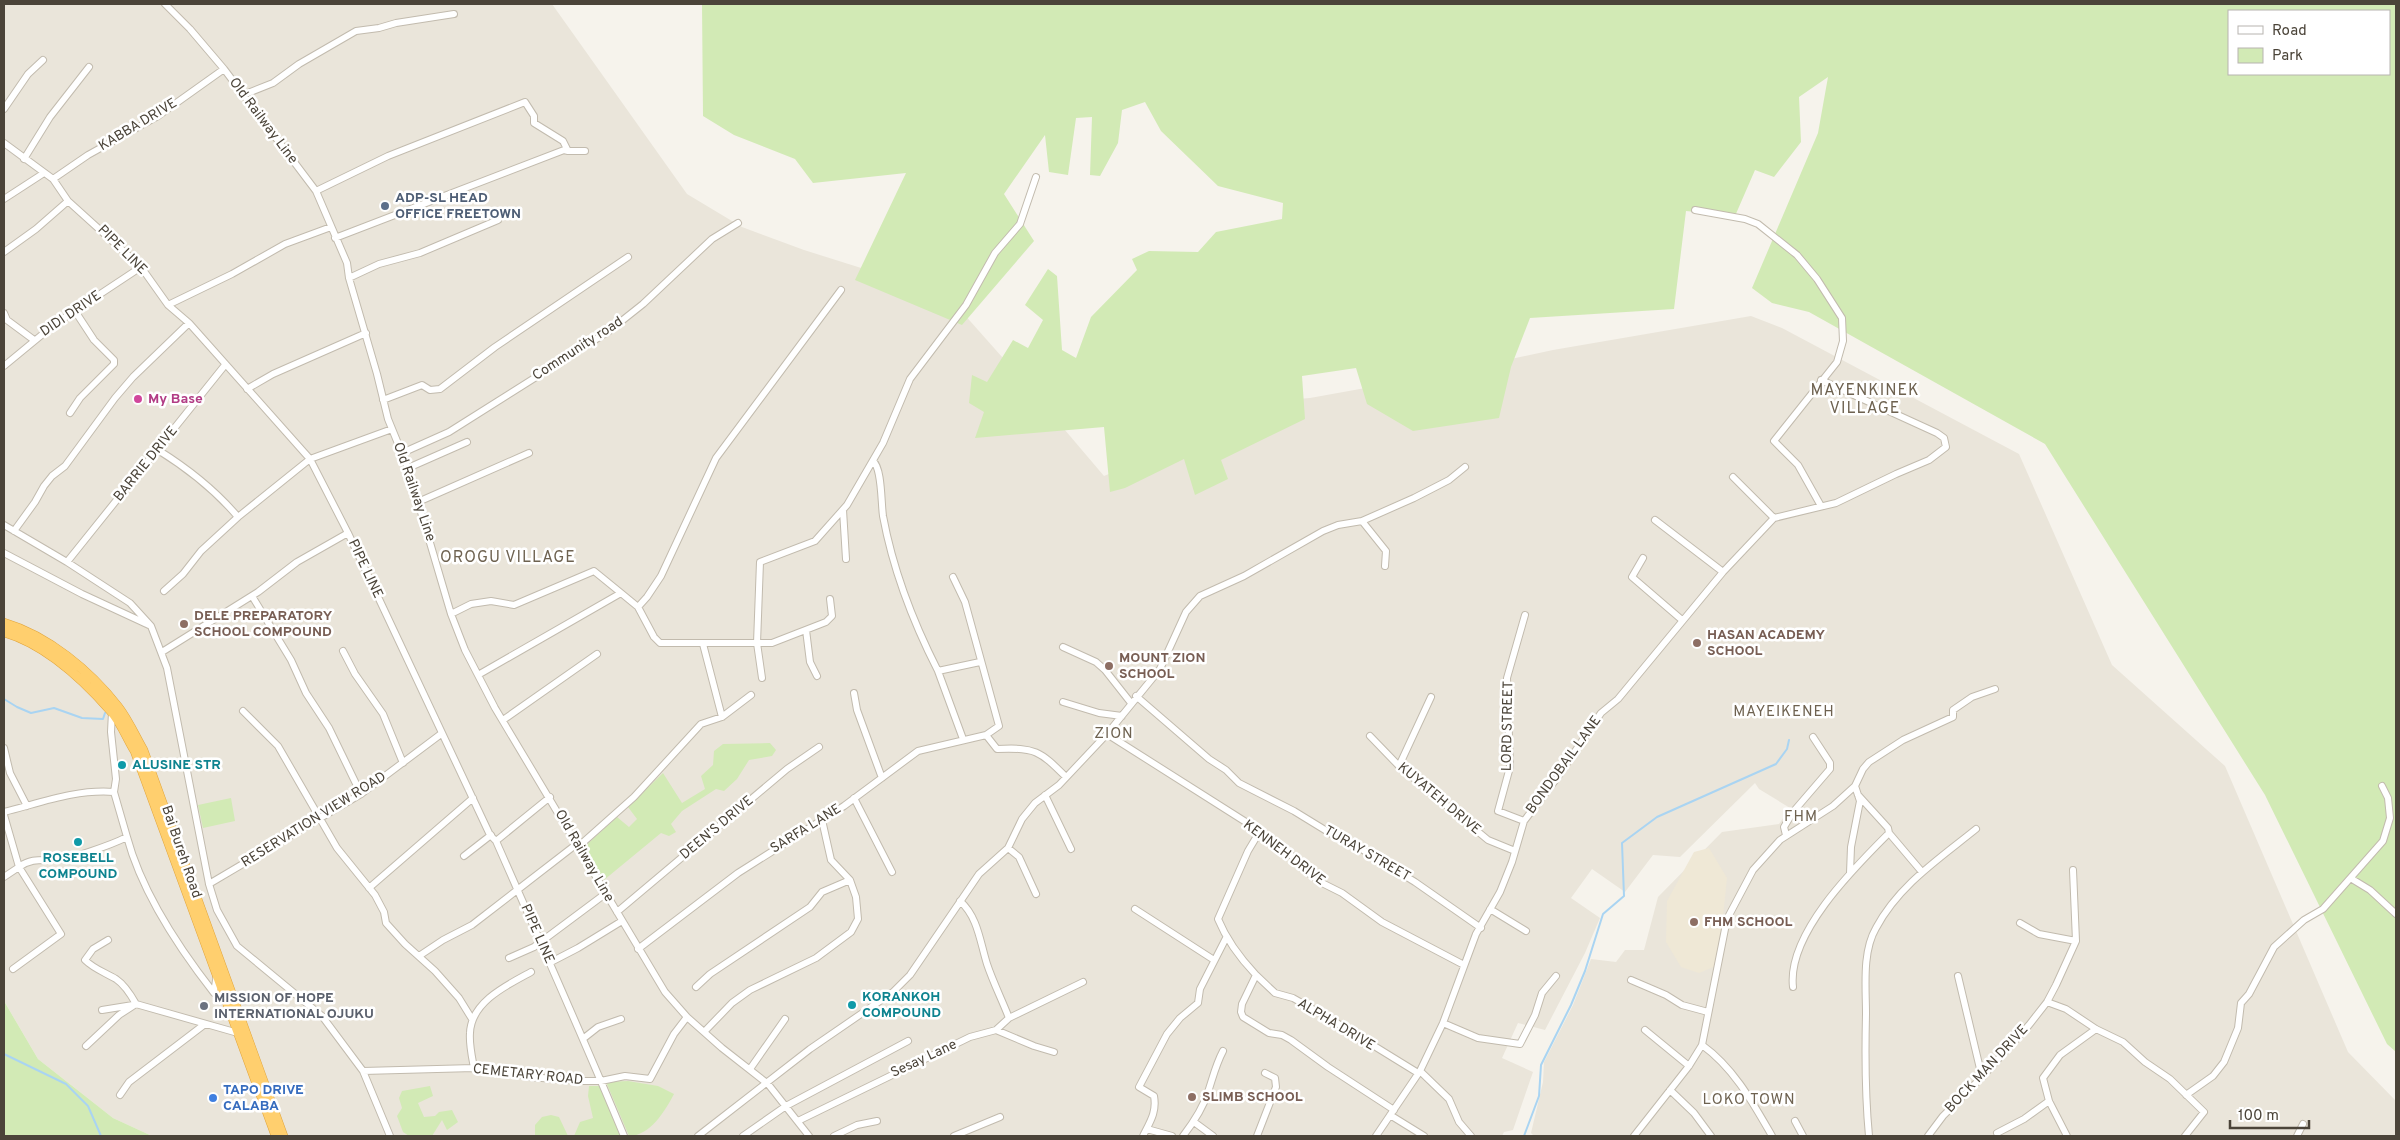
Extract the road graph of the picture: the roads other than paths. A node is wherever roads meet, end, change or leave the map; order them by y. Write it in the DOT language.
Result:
graph roads {
  1 [pos="165,4"];
  2 [pos="454,14"];
  3 [pos="43,60"];
  4 [pos="89,67"];
  5 [pos="224,69"];
  6 [pos="243,95"];
  7 [pos="4,109"];
  8 [pos="4,143"];
  9 [pos="568,151"];
  10 [pos="585,151"];
  11 [pos="24,159"];
  12 [pos="44,173"];
  13 [pos="1036,176"];
  14 [pos="52,179"];
  15 [pos="316,191"];
  16 [pos="4,199"];
  17 [pos="68,201"];
  18 [pos="1694,210"];
  19 [pos="498,220"];
  20 [pos="738,223"];
  21 [pos="332,227"];
  22 [pos="336,238"];
  23 [pos="4,252"];
  24 [pos="628,257"];
  25 [pos="141,267"];
  26 [pos="349,278"];
  27 [pos="841,290"];
  28 [pos="168,304"];
  29 [pos="75,311"];
  30 [pos="4,313"];
  31 [pos="189,323"];
  32 [pos="366,333"];
  33 [pos="34,340"];
  34 [pos="225,365"];
  35 [pos="4,366"];
  36 [pos="1821,380"];
  37 [pos="247,389"];
  38 [pos="383,400"];
  39 [pos="70,413"];
  40 [pos="392,429"];
  41 [pos="466,442"];
  42 [pos="158,450"];
  43 [pos="402,453"];
  44 [pos="529,453"];
  45 [pos="310,459"];
  46 [pos="873,461"];
  47 [pos="1465,467"];
  48 [pos="408,468"];
  49 [pos="1733,477"];
  50 [pos="418,502"];
  51 [pos="1821,506"];
  52 [pos="843,510"];
  53 [pos="238,517"];
  54 [pos="1774,518"];
  55 [pos="1655,520"];
  56 [pos="1362,521"];
  57 [pos="4,526"];
  58 [pos="14,531"];
  59 [pos="348,533"];
  60 [pos="4,553"];
  61 [pos="1643,558"];
  62 [pos="846,559"];
  63 [pos="67,562"];
  64 [pos="1385,566"];
  65 [pos="1723,572"];
  66 [pos="953,577"];
  67 [pos="164,591"];
  68 [pos="621,593"];
  69 [pos="252,596"];
  70 [pos="830,599"];
  71 [pos="638,607"];
  72 [pos="451,614"];
  73 [pos="1525,615"];
  74 [pos="1682,620"];
  75 [pos="4,623"];
  76 [pos="150,626"];
  77 [pos="806,630"];
  78 [pos="4,632"];
  79 [pos="757,643"];
  80 [pos="703,644"];
  81 [pos="1063,647"];
  82 [pos="343,651"];
  83 [pos="162,652"];
  84 [pos="597,654"];
  85 [pos="980,662"];
  86 [pos="938,671"];
  87 [pos="478,675"];
  88 [pos="817,676"];
  89 [pos="762,678"];
  90 [pos="1995,690"];
  91 [pos="854,693"];
  92 [pos="751,695"];
  93 [pos="1136,696"];
  94 [pos="1431,697"];
  95 [pos="1064,702"];
  96 [pos="1131,703"];
  97 [pos="243,711"];
  98 [pos="112,712"];
  99 [pos="1122,716"];
  100 [pos="722,717"];
  101 [pos="503,720"];
  102 [pos="441,734"];
  103 [pos="1107,734"];
  104 [pos="986,735"];
  105 [pos="1370,736"];
  106 [pos="1812,737"];
  107 [pos="963,739"];
  108 [pos="819,747"];
  109 [pos="4,748"];
  110 [pos="403,763"];
  111 [pos="1399,766"];
  112 [pos="1066,777"];
  113 [pos="882,778"];
  114 [pos="1856,786"];
  115 [pos="2382,786"];
  116 [pos="114,792"];
  117 [pos="361,794"];
  118 [pos="1045,795"];
  119 [pos="1858,795"];
  120 [pos="550,797"];
  121 [pos="473,798"];
  122 [pos="854,798"];
  123 [pos="27,806"];
  124 [pos="4,813"];
  125 [pos="320,818"];
  126 [pos="822,820"];
  127 [pos="1524,821"];
  128 [pos="1976,829"];
  129 [pos="1260,831"];
  130 [pos="1889,833"];
  131 [pos="491,835"];
  132 [pos="1786,835"];
  133 [pos="126,837"];
  134 [pos="496,841"];
  135 [pos="579,845"];
  136 [pos="1008,848"];
  137 [pos="1070,849"];
  138 [pos="1515,851"];
  139 [pos="464,856"];
  140 [pos="19,867"];
  141 [pos="2073,870"];
  142 [pos="892,872"];
  143 [pos="1850,872"];
  144 [pos="1922,872"];
  145 [pos="4,877"];
  146 [pos="2352,879"];
  147 [pos="850,880"];
  148 [pos="209,884"];
  149 [pos="369,888"];
  150 [pos="518,890"];
  151 [pos="605,894"];
  152 [pos="1036,894"];
  153 [pos="960,902"];
  154 [pos="1136,909"];
  155 [pos="1490,909"];
  156 [pos="617,912"];
  157 [pos="2396,914"];
  158 [pos="622,921"];
  159 [pos="2020,923"];
  160 [pos="1481,928"];
  161 [pos="1526,932"];
  162 [pos="1226,938"];
  163 [pos="108,940"];
  164 [pos="2076,941"];
  165 [pos="540,943"];
  166 [pos="638,949"];
  167 [pos="419,956"];
  168 [pos="509,958"];
  169 [pos="1214,960"];
  170 [pos="550,962"];
  171 [pos="1464,965"];
  172 [pos="13,968"];
  173 [pos="217,972"];
  174 [pos="531,972"];
  175 [pos="1256,975"];
  176 [pos="1556,976"];
  177 [pos="1958,976"];
  178 [pos="1630,980"];
  179 [pos="1083,982"];
  180 [pos="696,987"];
  181 [pos="1793,987"];
  182 [pos="2047,1002"];
  183 [pos="136,1004"];
  184 [pos="102,1010"];
  185 [pos="1708,1012"];
  186 [pos="687,1017"];
  187 [pos="1009,1018"];
  188 [pos="472,1019"];
  189 [pos="621,1019"];
  190 [pos="785,1019"];
  191 [pos="1443,1023"];
  192 [pos="205,1024"];
  193 [pos="2096,1029"];
  194 [pos="996,1030"];
  195 [pos="1646,1030"];
  196 [pos="704,1032"];
  197 [pos="238,1033"];
  198 [pos="584,1038"];
  199 [pos="908,1041"];
  200 [pos="1702,1045"];
  201 [pos="86,1046"];
  202 [pos="1223,1051"];
  203 [pos="1054,1052"];
  204 [pos="1689,1066"];
  205 [pos="474,1068"];
  206 [pos="750,1069"];
  207 [pos="363,1072"];
  208 [pos="1265,1072"];
  209 [pos="1419,1072"];
  210 [pos="1982,1077"];
  211 [pos="601,1081"];
  212 [pos="768,1084"];
  213 [pos="1670,1090"];
  214 [pos="120,1095"];
  215 [pos="2186,1095"];
  216 [pos="2049,1101"];
  217 [pos="786,1106"];
  218 [pos="1392,1112"];
  219 [pos="1000,1117"];
  220 [pos="798,1121"];
  221 [pos="877,1121"];
  222 [pos="1194,1122"];
  223 [pos="1795,1122"];
  224 [pos="2303,1124"];
  225 [pos="1146,1129"];
  226 [pos="1997,1133"];
  227 [pos="276,1136"];
  228 [pos="283,1136"];
  229 [pos="390,1136"];
  230 [pos="624,1136"];
  231 [pos="698,1136"];
  232 [pos="743,1136"];
  233 [pos="809,1136"];
  234 [pos="834,1136"];
  235 [pos="954,1136"];
  236 [pos="1143,1136"];
  237 [pos="1172,1136"];
  238 [pos="1183,1136"];
  239 [pos="1212,1136"];
  240 [pos="1257,1136"];
  241 [pos="1376,1136"];
  242 [pos="1424,1136"];
  243 [pos="1471,1136"];
  244 [pos="1634,1136"];
  245 [pos="1711,1136"];
  246 [pos="1772,1136"];
  247 [pos="1803,1136"];
  248 [pos="1869,1136"];
  249 [pos="1928,1136"];
  250 [pos="2066,1136"];
  251 [pos="2186,1136"];
  252 [pos="2297,1136"];
  1 -- 5 [label="street, Old Railway Line"];
  2 -- 6 [label="street"];
  3 -- 7 [label="street"];
  4 -- 11 [label="street"];
  5 -- 6 [label="street, Old Railway Line"];
  5 -- 14 [label="street, KABBA DRIVE"];
  6 -- 15 [label="street, Old Railway Line"];
  8 -- 11 [label="street, PIPE LINE"];
  9 -- 10 [label="street"];
  9 -- 15 [label="street"];
  9 -- 22 [label="street"];
  11 -- 12 [label="street, PIPE LINE"];
  12 -- 14 [label="street, PIPE LINE"];
  12 -- 16 [label="street"];
  13 -- 46 [label="street"];
  14 -- 17 [label="street, PIPE LINE"];
  15 -- 21 [label="street, Old Railway Line"];
  17 -- 23 [label="street"];
  17 -- 25 [label="street, PIPE LINE"];
  18 -- 36 [label="street"];
  19 -- 26 [label="street"];
  20 -- 43 [label="street, Community road"];
  21 -- 22 [label="street, Old Railway Line"];
  21 -- 28 [label="street"];
  22 -- 26 [label="street, Old Railway Line"];
  24 -- 38 [label="street"];
  25 -- 28 [label="street, PIPE LINE"];
  25 -- 29 [label="street, DIDI DRIVE"];
  26 -- 32 [label="street, Old Railway Line"];
  27 -- 71 [label="street"];
  28 -- 31 [label="street, PIPE LINE"];
  29 -- 33 [label="street, DIDI DRIVE"];
  29 -- 39 [label="street"];
  30 -- 33 [label="street"];
  31 -- 34 [label="street, PIPE LINE"];
  31 -- 58 [label="street"];
  32 -- 37 [label="street"];
  32 -- 38 [label="street, Old Railway Line"];
  33 -- 35 [label="street, DIDI DRIVE"];
  34 -- 37 [label="street, PIPE LINE"];
  34 -- 42 [label="street, BARRIE DRIVE"];
  36 -- 51 [label="street"];
  36 -- 51 [label="street"];
  37 -- 45 [label="street, PIPE LINE"];
  38 -- 40 [label="street, Old Railway Line"];
  40 -- 43 [label="street, Old Railway Line"];
  40 -- 45 [label="street"];
  41 -- 48 [label="street"];
  42 -- 53 [label="street"];
  42 -- 63 [label="street, BARRIE DRIVE"];
  43 -- 48 [label="street, Old Railway Line"];
  44 -- 50 [label="street"];
  45 -- 53 [label="street"];
  45 -- 59 [label="street, PIPE LINE"];
  46 -- 52 [label="street"];
  46 -- 86 [label="street"];
  47 -- 56 [label="street"];
  48 -- 50 [label="street, Old Railway Line"];
  49 -- 54 [label="street"];
  50 -- 72 [label="street, Old Railway Line"];
  51 -- 54 [label="street"];
  52 -- 62 [label="street"];
  52 -- 79 [label="street"];
  53 -- 67 [label="street"];
  54 -- 65 [label="street, BONDOBAIL LANE"];
  55 -- 65 [label="street"];
  56 -- 64 [label="street"];
  56 -- 93 [label="street"];
  57 -- 58 [label="street"];
  58 -- 63 [label="street"];
  59 -- 69 [label="street"];
  59 -- 102 [label="street, PIPE LINE"];
  60 -- 76 [label="street"];
  61 -- 74 [label="street"];
  63 -- 76 [label="street"];
  65 -- 74 [label="street, BONDOBAIL LANE"];
  66 -- 85 [label="street"];
  68 -- 71 [label="street"];
  68 -- 72 [label="street"];
  68 -- 87 [label="street"];
  69 -- 83 [label="street"];
  69 -- 117 [label="street"];
  70 -- 77 [label="street"];
  71 -- 80 [label="street"];
  72 -- 87 [label="street, Old Railway Line"];
  73 -- 127 [label="street, LORD STREET"];
  74 -- 127 [label="street, BONDOBAIL LANE"];
  75 -- 228 [label="highway, Bai Bureh Road"];
  76 -- 83 [label="street"];
  77 -- 79 [label="street"];
  77 -- 88 [label="street"];
  78 -- 98 [label="highway, Bai Bureh Road"];
  79 -- 80 [label="street"];
  79 -- 89 [label="street"];
  80 -- 100 [label="street"];
  81 -- 96 [label="street"];
  82 -- 110 [label="street"];
  83 -- 148 [label="street"];
  84 -- 101 [label="street"];
  85 -- 86 [label="street"];
  85 -- 104 [label="street"];
  86 -- 107 [label="street"];
  87 -- 101 [label="street, Old Railway Line"];
  90 -- 114 [label="street"];
  91 -- 113 [label="street"];
  92 -- 100 [label="street"];
  93 -- 96 [label="street"];
  93 -- 160 [label="street, TURAY STREET"];
  94 -- 111 [label="street"];
  95 -- 99 [label="street"];
  96 -- 99 [label="street"];
  97 -- 125 [label="street"];
  98 -- 116 [label="street"];
  98 -- 173 [label="highway, Bai Bureh Road"];
  99 -- 103 [label="street"];
  100 -- 135 [label="street"];
  101 -- 120 [label="street, Old Railway Line"];
  102 -- 110 [label="street, RESERVATION VIEW ROAD"];
  102 -- 121 [label="street, PIPE LINE"];
  103 -- 112 [label="street"];
  103 -- 129 [label="street, KENNEH DRIVE"];
  104 -- 107 [label="street, SARFA LANE"];
  104 -- 112 [label="street"];
  105 -- 111 [label="street, KUYATEH DRIVE"];
  106 -- 132 [label="street"];
  107 -- 113 [label="street, SARFA LANE"];
  108 -- 156 [label="street, DEEN'S DRIVE"];
  109 -- 123 [label="street"];
  110 -- 117 [label="street, RESERVATION VIEW ROAD"];
  111 -- 138 [label="street, KUYATEH DRIVE"];
  112 -- 118 [label="street"];
  113 -- 122 [label="street, SARFA LANE"];
  114 -- 119 [label="street"];
  114 -- 132 [label="street"];
  115 -- 146 [label="street"];
  116 -- 123 [label="street"];
  116 -- 133 [label="street"];
  117 -- 125 [label="street, RESERVATION VIEW ROAD"];
  118 -- 136 [label="street"];
  118 -- 137 [label="street"];
  119 -- 130 [label="street"];
  119 -- 143 [label="street"];
  120 -- 134 [label="street"];
  120 -- 135 [label="street, Old Railway Line"];
  121 -- 131 [label="street, PIPE LINE"];
  121 -- 149 [label="street"];
  122 -- 126 [label="street, SARFA LANE"];
  122 -- 142 [label="street"];
  123 -- 124 [label="street"];
  124 -- 140 [label="street"];
  125 -- 148 [label="street, RESERVATION VIEW ROAD"];
  125 -- 149 [label="street"];
  126 -- 147 [label="street"];
  126 -- 166 [label="street, SARFA LANE"];
  127 -- 138 [label="street, BONDOBAIL LANE"];
  128 -- 144 [label="street"];
  129 -- 162 [label="street, ALPHA DRIVE"];
  129 -- 171 [label="street, KENNEH DRIVE"];
  130 -- 143 [label="street"];
  130 -- 144 [label="street"];
  131 -- 134 [label="street, PIPE LINE"];
  131 -- 139 [label="street"];
  132 -- 185 [label="street"];
  133 -- 140 [label="street"];
  133 -- 173 [label="street"];
  134 -- 150 [label="street, PIPE LINE"];
  135 -- 150 [label="street"];
  135 -- 151 [label="street, Old Railway Line"];
  136 -- 152 [label="street"];
  136 -- 153 [label="street"];
  138 -- 155 [label="street, BONDOBAIL LANE"];
  140 -- 145 [label="street"];
  140 -- 172 [label="street"];
  141 -- 164 [label="street, BOCK MAN DRIVE"];
  143 -- 181 [label="street"];
  144 -- 248 [label="street"];
  146 -- 157 [label="street"];
  146 -- 215 [label="street"];
  147 -- 180 [label="street"];
  147 -- 196 [label="street"];
  148 -- 207 [label="street"];
  149 -- 167 [label="street"];
  150 -- 165 [label="street, PIPE LINE"];
  150 -- 167 [label="street"];
  151 -- 156 [label="street, Old Railway Line"];
  151 -- 165 [label="street"];
  153 -- 187 [label="street"];
  153 -- 212 [label="street"];
  154 -- 169 [label="street"];
  155 -- 160 [label="street, BONDOBAIL LANE"];
  155 -- 161 [label="street"];
  156 -- 158 [label="street, Old Railway Line"];
  158 -- 166 [label="street, Old Railway Line"];
  158 -- 170 [label="street"];
  159 -- 164 [label="street"];
  160 -- 171 [label="street, BONDOBAIL LANE"];
  162 -- 169 [label="street"];
  162 -- 175 [label="street, ALPHA DRIVE"];
  163 -- 183 [label="street"];
  164 -- 182 [label="street, BOCK MAN DRIVE"];
  165 -- 168 [label="street"];
  165 -- 170 [label="street, PIPE LINE"];
  166 -- 186 [label="street, Old Railway Line"];
  167 -- 188 [label="street"];
  169 -- 225 [label="street"];
  170 -- 198 [label="street, PIPE LINE"];
  171 -- 191 [label="street, BONDOBAIL LANE"];
  173 -- 197 [label="highway, Bai Bureh Road"];
  174 -- 188 [label="street"];
  175 -- 209 [label="street, ALPHA DRIVE"];
  175 -- 218 [label="street"];
  176 -- 191 [label="street"];
  177 -- 210 [label="street"];
  178 -- 185 [label="street"];
  179 -- 187 [label="street"];
  182 -- 193 [label="street"];
  182 -- 210 [label="street, BOCK MAN DRIVE"];
  183 -- 184 [label="street"];
  183 -- 192 [label="street"];
  183 -- 201 [label="street"];
  185 -- 200 [label="street"];
  186 -- 196 [label="street, Old Railway Line"];
  186 -- 211 [label="street, CEMETARY ROAD"];
  187 -- 194 [label="street"];
  188 -- 205 [label="street"];
  189 -- 198 [label="street"];
  190 -- 206 [label="street"];
  191 -- 209 [label="street, BONDOBAIL LANE"];
  192 -- 197 [label="street"];
  192 -- 214 [label="street"];
  193 -- 215 [label="street"];
  193 -- 216 [label="street"];
  194 -- 203 [label="street"];
  194 -- 220 [label="street, Sesay Lane"];
  195 -- 204 [label="street"];
  196 -- 206 [label="street, Old Railway Line"];
  197 -- 227 [label="highway, Bai Bureh Road"];
  198 -- 211 [label="street, PIPE LINE"];
  199 -- 217 [label="street"];
  200 -- 204 [label="street"];
  200 -- 246 [label="street"];
  202 -- 222 [label="street"];
  204 -- 213 [label="street"];
  205 -- 207 [label="street, CEMETARY ROAD"];
  205 -- 211 [label="street, CEMETARY ROAD"];
  206 -- 212 [label="street, Old Railway Line"];
  207 -- 229 [label="street"];
  208 -- 240 [label="street"];
  209 -- 218 [label="street, BONDOBAIL LANE"];
  209 -- 243 [label="street, ALPHA DRIVE"];
  210 -- 249 [label="street, BOCK MAN DRIVE"];
  211 -- 230 [label="street, PIPE LINE"];
  212 -- 217 [label="street, Old Railway Line"];
  212 -- 231 [label="street"];
  213 -- 244 [label="street"];
  213 -- 245 [label="street"];
  215 -- 251 [label="street"];
  216 -- 226 [label="street"];
  216 -- 250 [label="street"];
  217 -- 220 [label="street, Old Railway Line"];
  217 -- 232 [label="street"];
  218 -- 241 [label="street, BONDOBAIL LANE"];
  218 -- 242 [label="street"];
  219 -- 235 [label="street"];
  220 -- 233 [label="street, Old Railway Line"];
  221 -- 234 [label="street"];
  222 -- 238 [label="street"];
  222 -- 239 [label="street"];
  223 -- 247 [label="street"];
  224 -- 252 [label="street"];
  225 -- 236 [label="street"];
  225 -- 237 [label="street"];
}
